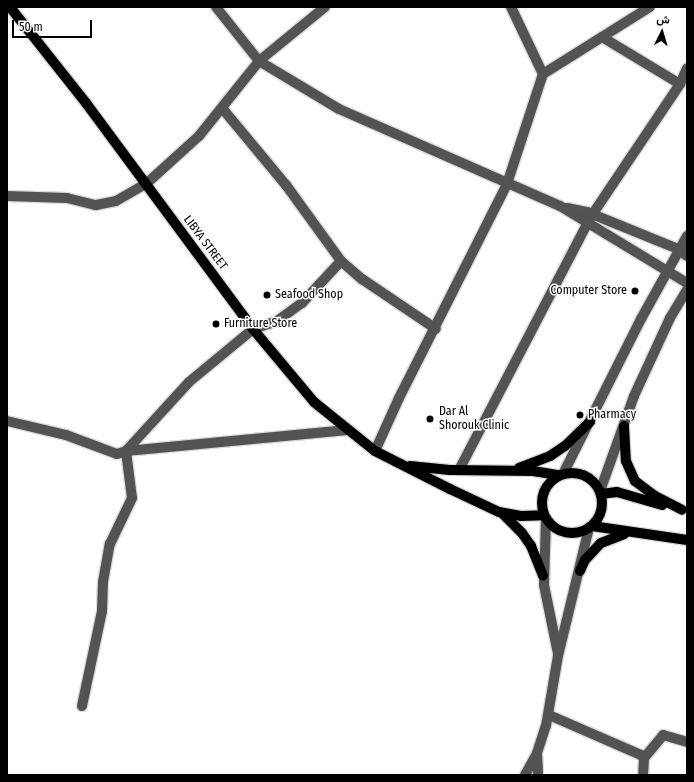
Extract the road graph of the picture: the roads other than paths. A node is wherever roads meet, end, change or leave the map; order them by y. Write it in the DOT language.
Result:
graph roads {
  1 [pos="10,7"];
  2 [pos="216,7"];
  3 [pos="325,7"];
  4 [pos="511,7"];
  5 [pos="650,7"];
  6 [pos="602,37"];
  7 [pos="259,61"];
  8 [pos="687,68"];
  9 [pos="543,74"];
  10 [pos="680,84"];
  11 [pos="222,108"];
  12 [pos="146,184"];
  13 [pos="507,184"];
  14 [pos="7,196"];
  15 [pos="590,219"];
  16 [pos="687,236"];
  17 [pos="678,249"];
  18 [pos="687,256"];
  19 [pos="341,260"];
  20 [pos="668,270"];
  21 [pos="687,283"];
  22 [pos="687,290"];
  23 [pos="436,328"];
  24 [pos="253,329"];
  25 [pos="7,421"];
  26 [pos="590,422"];
  27 [pos="624,426"];
  28 [pos="348,430"];
  29 [pos="126,451"];
  30 [pos="375,451"];
  31 [pos="406,465"];
  32 [pos="459,470"];
  33 [pos="501,471"];
  34 [pos="561,475"];
  35 [pos="601,492"];
  36 [pos="684,511"];
  37 [pos="500,512"];
  38 [pos="545,517"];
  39 [pos="591,527"];
  40 [pos="634,533"];
  41 [pos="687,540"];
  42 [pos="580,571"];
  43 [pos="543,576"];
  44 [pos="558,656"];
  45 [pos="82,706"];
  46 [pos="549,715"];
  47 [pos="687,742"];
  48 [pos="537,753"];
  49 [pos="644,758"];
  50 [pos="525,775"];
  51 [pos="538,775"];
  52 [pos="642,775"];
  1 -- 12 [label="main road, LIBYA STREET"];
  2 -- 7 [label="street"];
  3 -- 7 [label="street"];
  4 -- 9 [label="street"];
  5 -- 6 [label="street"];
  6 -- 9 [label="street"];
  6 -- 10 [label="street"];
  7 -- 11 [label="street"];
  7 -- 13 [label="street"];
  8 -- 10 [label="street"];
  9 -- 13 [label="street"];
  10 -- 15 [label="street"];
  11 -- 12 [label="street"];
  11 -- 19 [label="street"];
  12 -- 14 [label="street"];
  12 -- 24 [label="main road, LIBYA STREET"];
  13 -- 15 [label="street"];
  13 -- 23 [label="street"];
  15 -- 17 [label="street"];
  15 -- 20 [label="street"];
  15 -- 32 [label="street"];
  16 -- 17 [label="street"];
  17 -- 18 [label="street"];
  17 -- 20 [label="street"];
  19 -- 23 [label="street"];
  19 -- 24 [label="street"];
  20 -- 21 [label="street"];
  20 -- 26 [label="street"];
  22 -- 27 [label="street"];
  23 -- 30 [label="street"];
  24 -- 28 [label="main road, LIBYA STREET"];
  24 -- 29 [label="street"];
  25 -- 29 [label="street"];
  26 -- 33 [label="main road"];
  26 -- 34 [label="street"];
  27 -- 35 [label="street"];
  27 -- 36 [label="main road"];
  28 -- 29 [label="street"];
  28 -- 30 [label="main road, LIBYA STREET"];
  29 -- 45 [label="street"];
  30 -- 31 [label="main road, LIBYA STREET"];
  31 -- 32 [label="main road"];
  31 -- 37 [label="main road"];
  32 -- 33 [label="main road"];
  33 -- 34 [label="main road"];
  34 -- 35 [label="main road"];
  34 -- 38 [label="main road"];
  35 -- 36 [label="main road"];
  35 -- 39 [label="main road"];
  37 -- 38 [label="main road"];
  37 -- 43 [label="main road"];
  38 -- 39 [label="main road"];
  38 -- 43 [label="street"];
  39 -- 40 [label="main road"];
  39 -- 42 [label="street"];
  40 -- 41 [label="main road"];
  40 -- 42 [label="main road"];
  42 -- 44 [label="street"];
  43 -- 44 [label="street"];
  44 -- 46 [label="street"];
  46 -- 48 [label="street"];
  46 -- 49 [label="street"];
  47 -- 49 [label="street"];
  48 -- 50 [label="street"];
  48 -- 51 [label="street"];
  49 -- 52 [label="street"];
}
